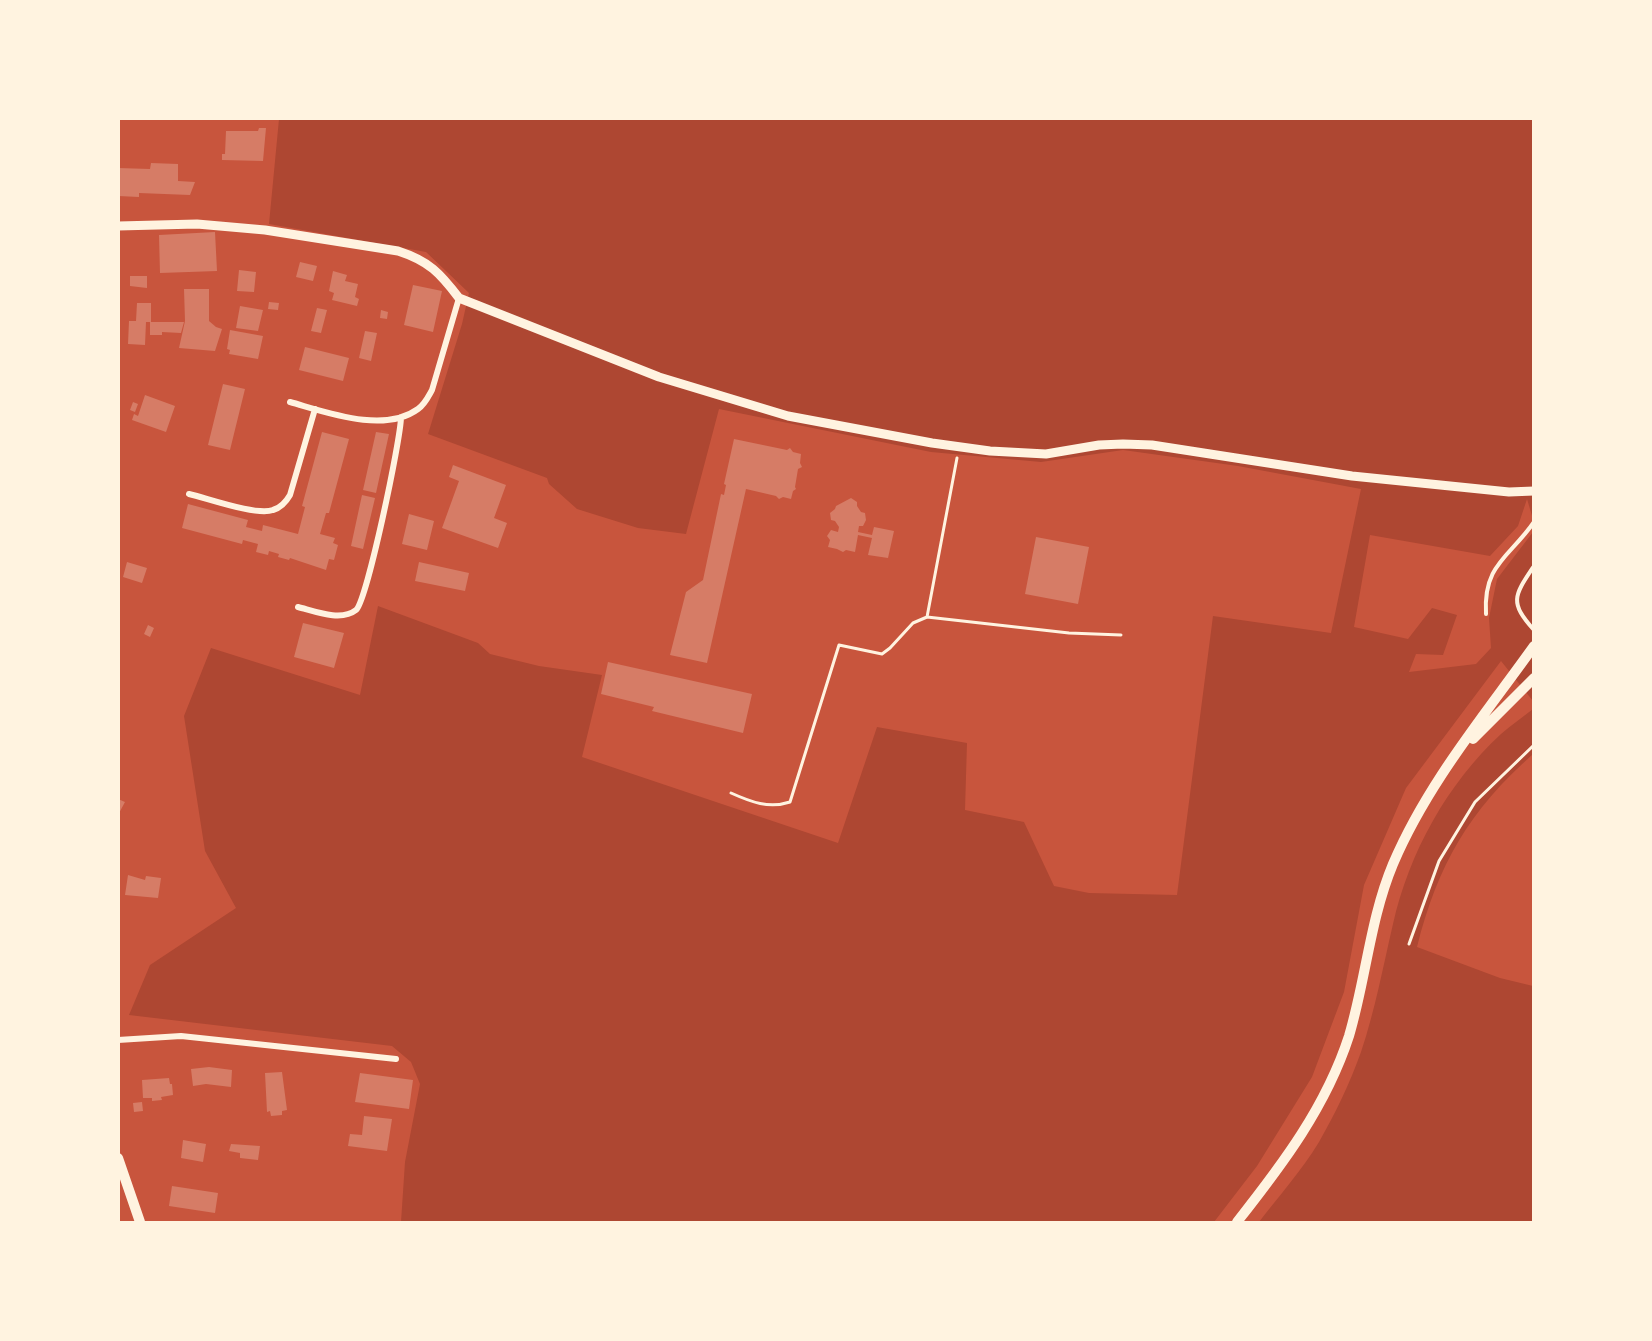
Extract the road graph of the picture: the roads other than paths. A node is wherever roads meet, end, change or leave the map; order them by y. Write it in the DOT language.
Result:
graph roads {
  1 [pos="118,226"];
  2 [pos="459,298"];
  3 [pos="290,402"];
  4 [pos="315,409"];
  5 [pos="400,417"];
  6 [pos="1533,491"];
  7 [pos="189,494"];
  8 [pos="1533,522"];
  9 [pos="1533,566"];
  10 [pos="298,607"];
  11 [pos="1486,614"];
  12 [pos="1533,630"];
  13 [pos="1533,646"];
  14 [pos="1533,678"];
  15 [pos="1452,760"];
  16 [pos="118,1040"];
  17 [pos="396,1059"];
  18 [pos="118,1158"];
  19 [pos="140,1222"];
  20 [pos="1237,1222"];
  1 -- 2 [label="street"];
  2 -- 5 [label="street"];
  2 -- 6 [label="street"];
  3 -- 4 [label="street"];
  4 -- 5 [label="street"];
  4 -- 7 [label="street"];
  5 -- 10 [label="street"];
  8 -- 11 [label="lane"];
  9 -- 12 [label="lane"];
  13 -- 15 [label="main road"];
  14 -- 15 [label="main road"];
  15 -- 20 [label="main road"];
  16 -- 17 [label="street"];
  18 -- 19 [label="main road"];
}
